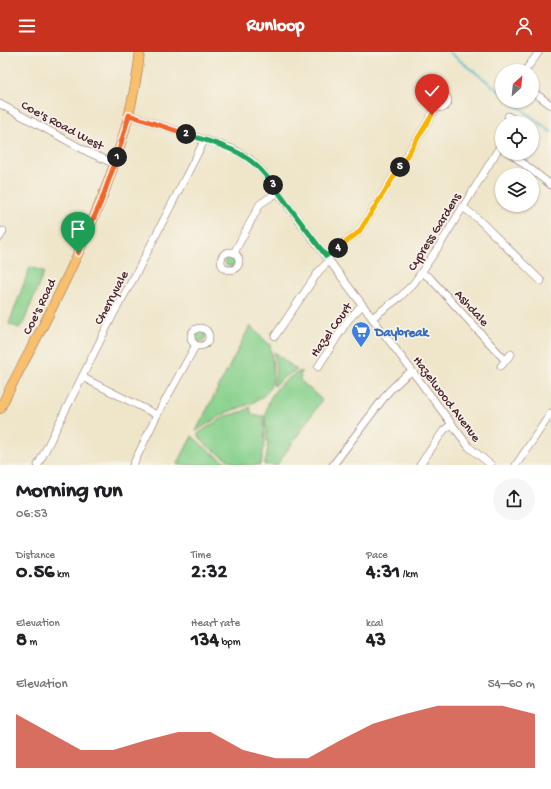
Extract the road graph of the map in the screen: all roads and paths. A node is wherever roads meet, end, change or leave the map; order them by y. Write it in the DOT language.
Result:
graph roads {
  1 [pos="140,52"];
  2 [pos="539,52"];
  3 [pos="530,64"];
  4 [pos="539,96"];
  5 [pos="0,104"];
  6 [pos="551,105"];
  7 [pos="437,107"];
  8 [pos="129,115"];
  9 [pos="204,141"];
  10 [pos="495,156"];
  11 [pos="519,160"];
  12 [pos="115,164"];
  13 [pos="551,185"];
  14 [pos="278,192"];
  15 [pos="463,207"];
  16 [pos="234,253"];
  17 [pos="327,259"];
  18 [pos="422,273"];
  19 [pos="541,281"];
  20 [pos="362,305"];
  21 [pos="372,318"];
  22 [pos="274,335"];
  23 [pos="196,345"];
  24 [pos="511,354"];
  25 [pos="318,367"];
  26 [pos="412,371"];
  27 [pos="82,377"];
  28 [pos="0,409"];
  29 [pos="551,413"];
  30 [pos="157,415"];
  31 [pos="452,424"];
  32 [pos="38,465"];
  33 [pos="133,465"];
  34 [pos="333,465"];
  35 [pos="420,465"];
  36 [pos="490,465"];
  37 [pos="516,465"];
  1 -- 8 [label="main road, Coe's Road"];
  2 -- 3 [label="street"];
  4 -- 6 [label="street"];
  5 -- 12 [label="street, Coe's Road West"];
  7 -- 17 [label="street"];
  8 -- 9 [label="street, Hazelwood Avenue"];
  8 -- 12 [label="main road, Coe's Road"];
  9 -- 14 [label="street, Hazelwood Avenue"];
  9 -- 27 [label="street, Cherryvale"];
  10 -- 15 [label="street, Cypress Gardens"];
  11 -- 13 [label="street"];
  12 -- 28 [label="main road, Coe's Road"];
  14 -- 16 [label="street"];
  14 -- 17 [label="street, Hazelwood Avenue"];
  15 -- 18 [label="street, Cypress Gardens"];
  15 -- 19 [label="street"];
  17 -- 20 [label="street, Hazelwood Avenue"];
  17 -- 22 [label="street"];
  18 -- 21 [label="street, Cypress Gardens"];
  18 -- 24 [label="street, Ashdale"];
  20 -- 21 [label="street, Hazelwood Avenue"];
  20 -- 25 [label="street, Hazel Court"];
  21 -- 26 [label="street, Hazelwood Avenue"];
  23 -- 30 [label="street"];
  26 -- 31 [label="street, Hazelwood Avenue"];
  26 -- 34 [label="street"];
  27 -- 30 [label="street"];
  27 -- 32 [label="street, Cherryvale"];
  29 -- 37 [label="street"];
  30 -- 33 [label="street"];
  31 -- 35 [label="street"];
  31 -- 36 [label="street, Hazelwood Avenue"];
}
